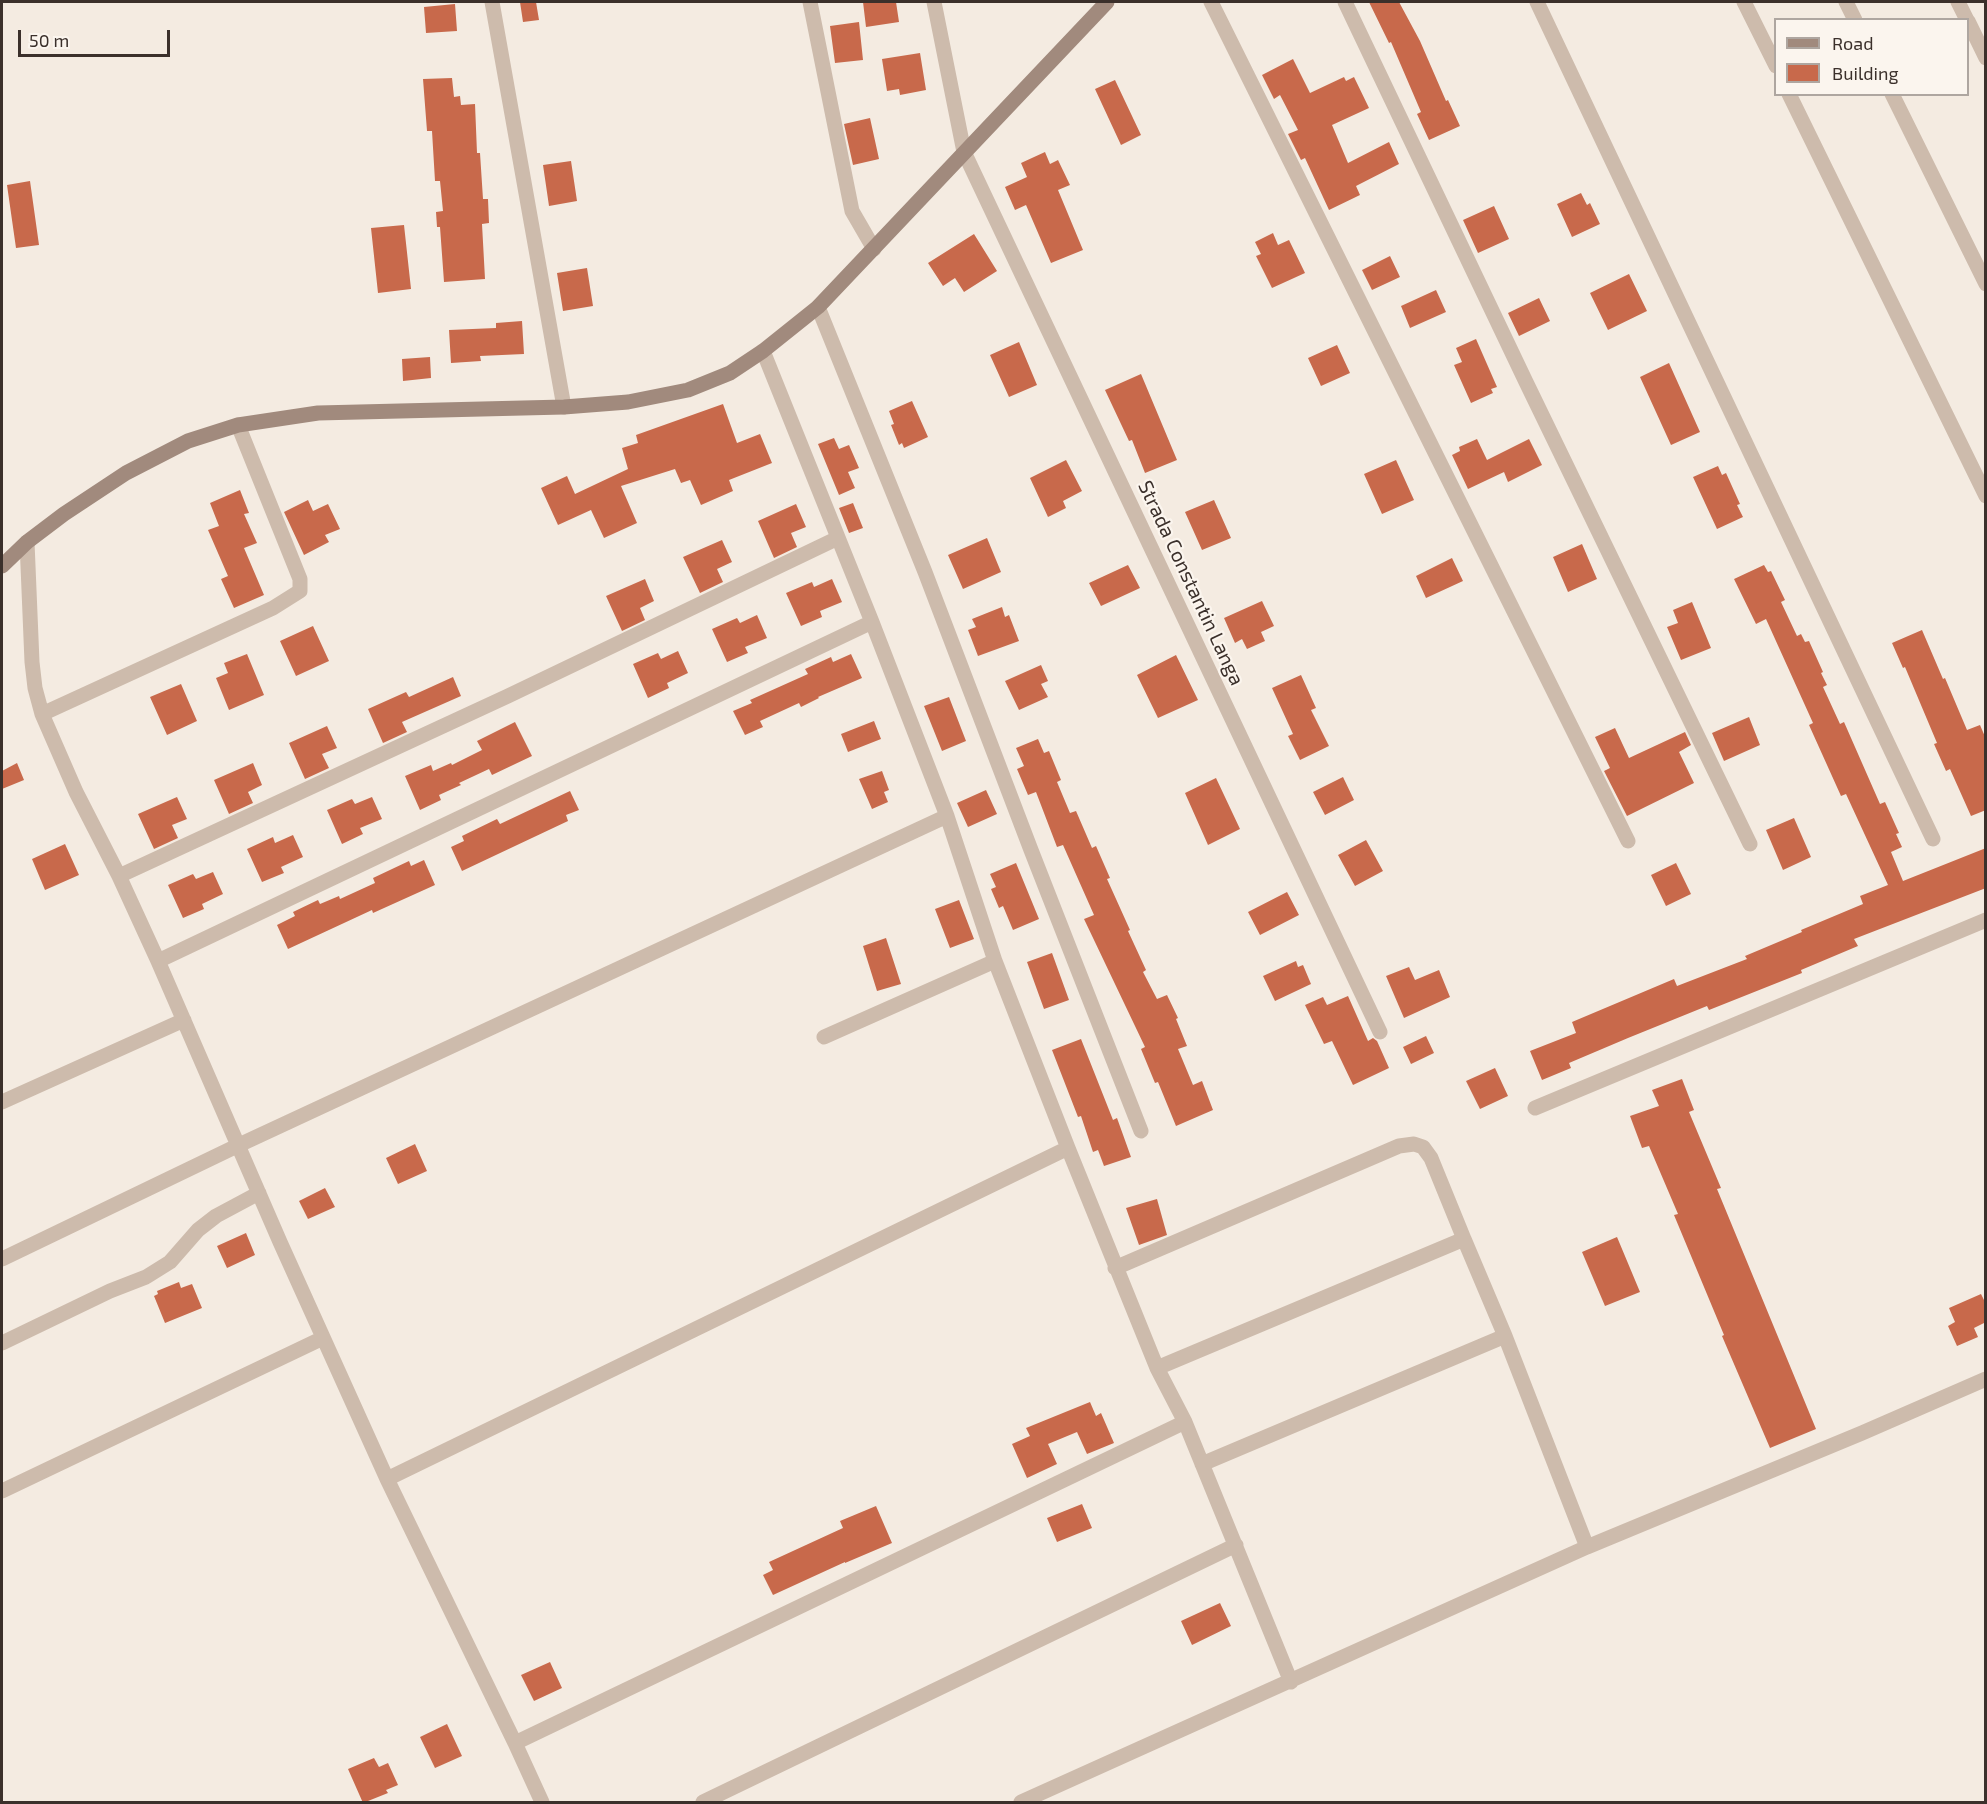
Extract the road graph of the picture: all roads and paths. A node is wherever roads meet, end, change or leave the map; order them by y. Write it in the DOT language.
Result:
graph roads {
  1 [pos="492,2"];
  2 [pos="810,2"];
  3 [pos="934,2"];
  4 [pos="1107,2"];
  5 [pos="1211,2"];
  6 [pos="1344,2"];
  7 [pos="1537,2"];
  8 [pos="1744,2"];
  9 [pos="1846,2"];
  10 [pos="1958,2"];
  11 [pos="1854,18"];
  12 [pos="1966,18"];
  13 [pos="1969,24"];
  14 [pos="1986,58"];
  15 [pos="1774,62"];
  16 [pos="1790,96"];
  17 [pos="1893,96"];
  18 [pos="964,152"];
  19 [pos="874,249"];
  20 [pos="1986,284"];
  21 [pos="818,307"];
  22 [pos="763,351"];
  23 [pos="564,407"];
  24 [pos="238,425"];
  25 [pos="1986,496"];
  26 [pos="838,538"];
  27 [pos="27,542"];
  28 [pos="2,566"];
  29 [pos="872,622"];
  30 [pos="42,714"];
  31 [pos="946,816"];
  32 [pos="1933,838"];
  33 [pos="1628,841"];
  34 [pos="1750,844"];
  35 [pos="119,876"];
  36 [pos="1986,920"];
  37 [pos="158,961"];
  38 [pos="995,961"];
  39 [pos="184,1020"];
  40 [pos="1380,1032"];
  41 [pos="824,1037"];
  42 [pos="2,1102"];
  43 [pos="1535,1108"];
  44 [pos="1142,1131"];
  45 [pos="239,1145"];
  46 [pos="1068,1148"];
  47 [pos="259,1193"];
  48 [pos="1464,1239"];
  49 [pos="2,1259"];
  50 [pos="1115,1268"];
  51 [pos="1505,1336"];
  52 [pos="323,1338"];
  53 [pos="2,1343"];
  54 [pos="1157,1368"];
  55 [pos="1986,1379"];
  56 [pos="1185,1422"];
  57 [pos="1202,1464"];
  58 [pos="387,1479"];
  59 [pos="2,1491"];
  60 [pos="1236,1545"];
  61 [pos="1587,1547"];
  62 [pos="1291,1682"];
  63 [pos="516,1743"];
  64 [pos="542,1803"];
  65 [pos="703,1803"];
  66 [pos="1021,1803"];
  1 -- 23 [label="street"];
  2 -- 19 [label="street"];
  3 -- 18 [label="street, Strada Constantin Langa"];
  4 -- 18 [label="main road"];
  5 -- 33 [label="street"];
  6 -- 34 [label="street"];
  7 -- 32 [label="street"];
  8 -- 15 [label="street"];
  9 -- 11 [label="street"];
  10 -- 12 [label="street"];
  13 -- 14 [label="street"];
  16 -- 25 [label="street"];
  17 -- 20 [label="street"];
  18 -- 19 [label="main road"];
  18 -- 40 [label="street, Strada Constantin Langa"];
  19 -- 21 [label="main road"];
  21 -- 22 [label="main road"];
  21 -- 44 [label="street"];
  22 -- 23 [label="main road"];
  22 -- 26 [label="street"];
  23 -- 24 [label="main road"];
  24 -- 27 [label="main road"];
  24 -- 30 [label="street"];
  26 -- 29 [label="street"];
  26 -- 35 [label="street"];
  27 -- 28 [label="main road"];
  27 -- 30 [label="street"];
  29 -- 31 [label="street"];
  29 -- 37 [label="street"];
  30 -- 35 [label="street"];
  31 -- 38 [label="street"];
  31 -- 45 [label="street"];
  35 -- 37 [label="street"];
  36 -- 43 [label="street"];
  37 -- 39 [label="street"];
  38 -- 41 [label="street"];
  38 -- 46 [label="street"];
  39 -- 42 [label="street"];
  39 -- 45 [label="street"];
  45 -- 47 [label="street"];
  45 -- 49 [label="street"];
  46 -- 50 [label="street"];
  46 -- 58 [label="street"];
  47 -- 52 [label="street"];
  47 -- 53 [label="street"];
  48 -- 50 [label="street"];
  48 -- 51 [label="street"];
  48 -- 54 [label="street"];
  50 -- 54 [label="street"];
  51 -- 57 [label="street"];
  51 -- 61 [label="street"];
  52 -- 58 [label="street"];
  52 -- 59 [label="street"];
  54 -- 56 [label="street"];
  55 -- 61 [label="street"];
  56 -- 57 [label="street"];
  56 -- 63 [label="street"];
  57 -- 60 [label="street"];
  58 -- 63 [label="street"];
  60 -- 62 [label="street"];
  60 -- 65 [label="street"];
  61 -- 62 [label="street"];
  62 -- 66 [label="street"];
  63 -- 64 [label="street"];
}
